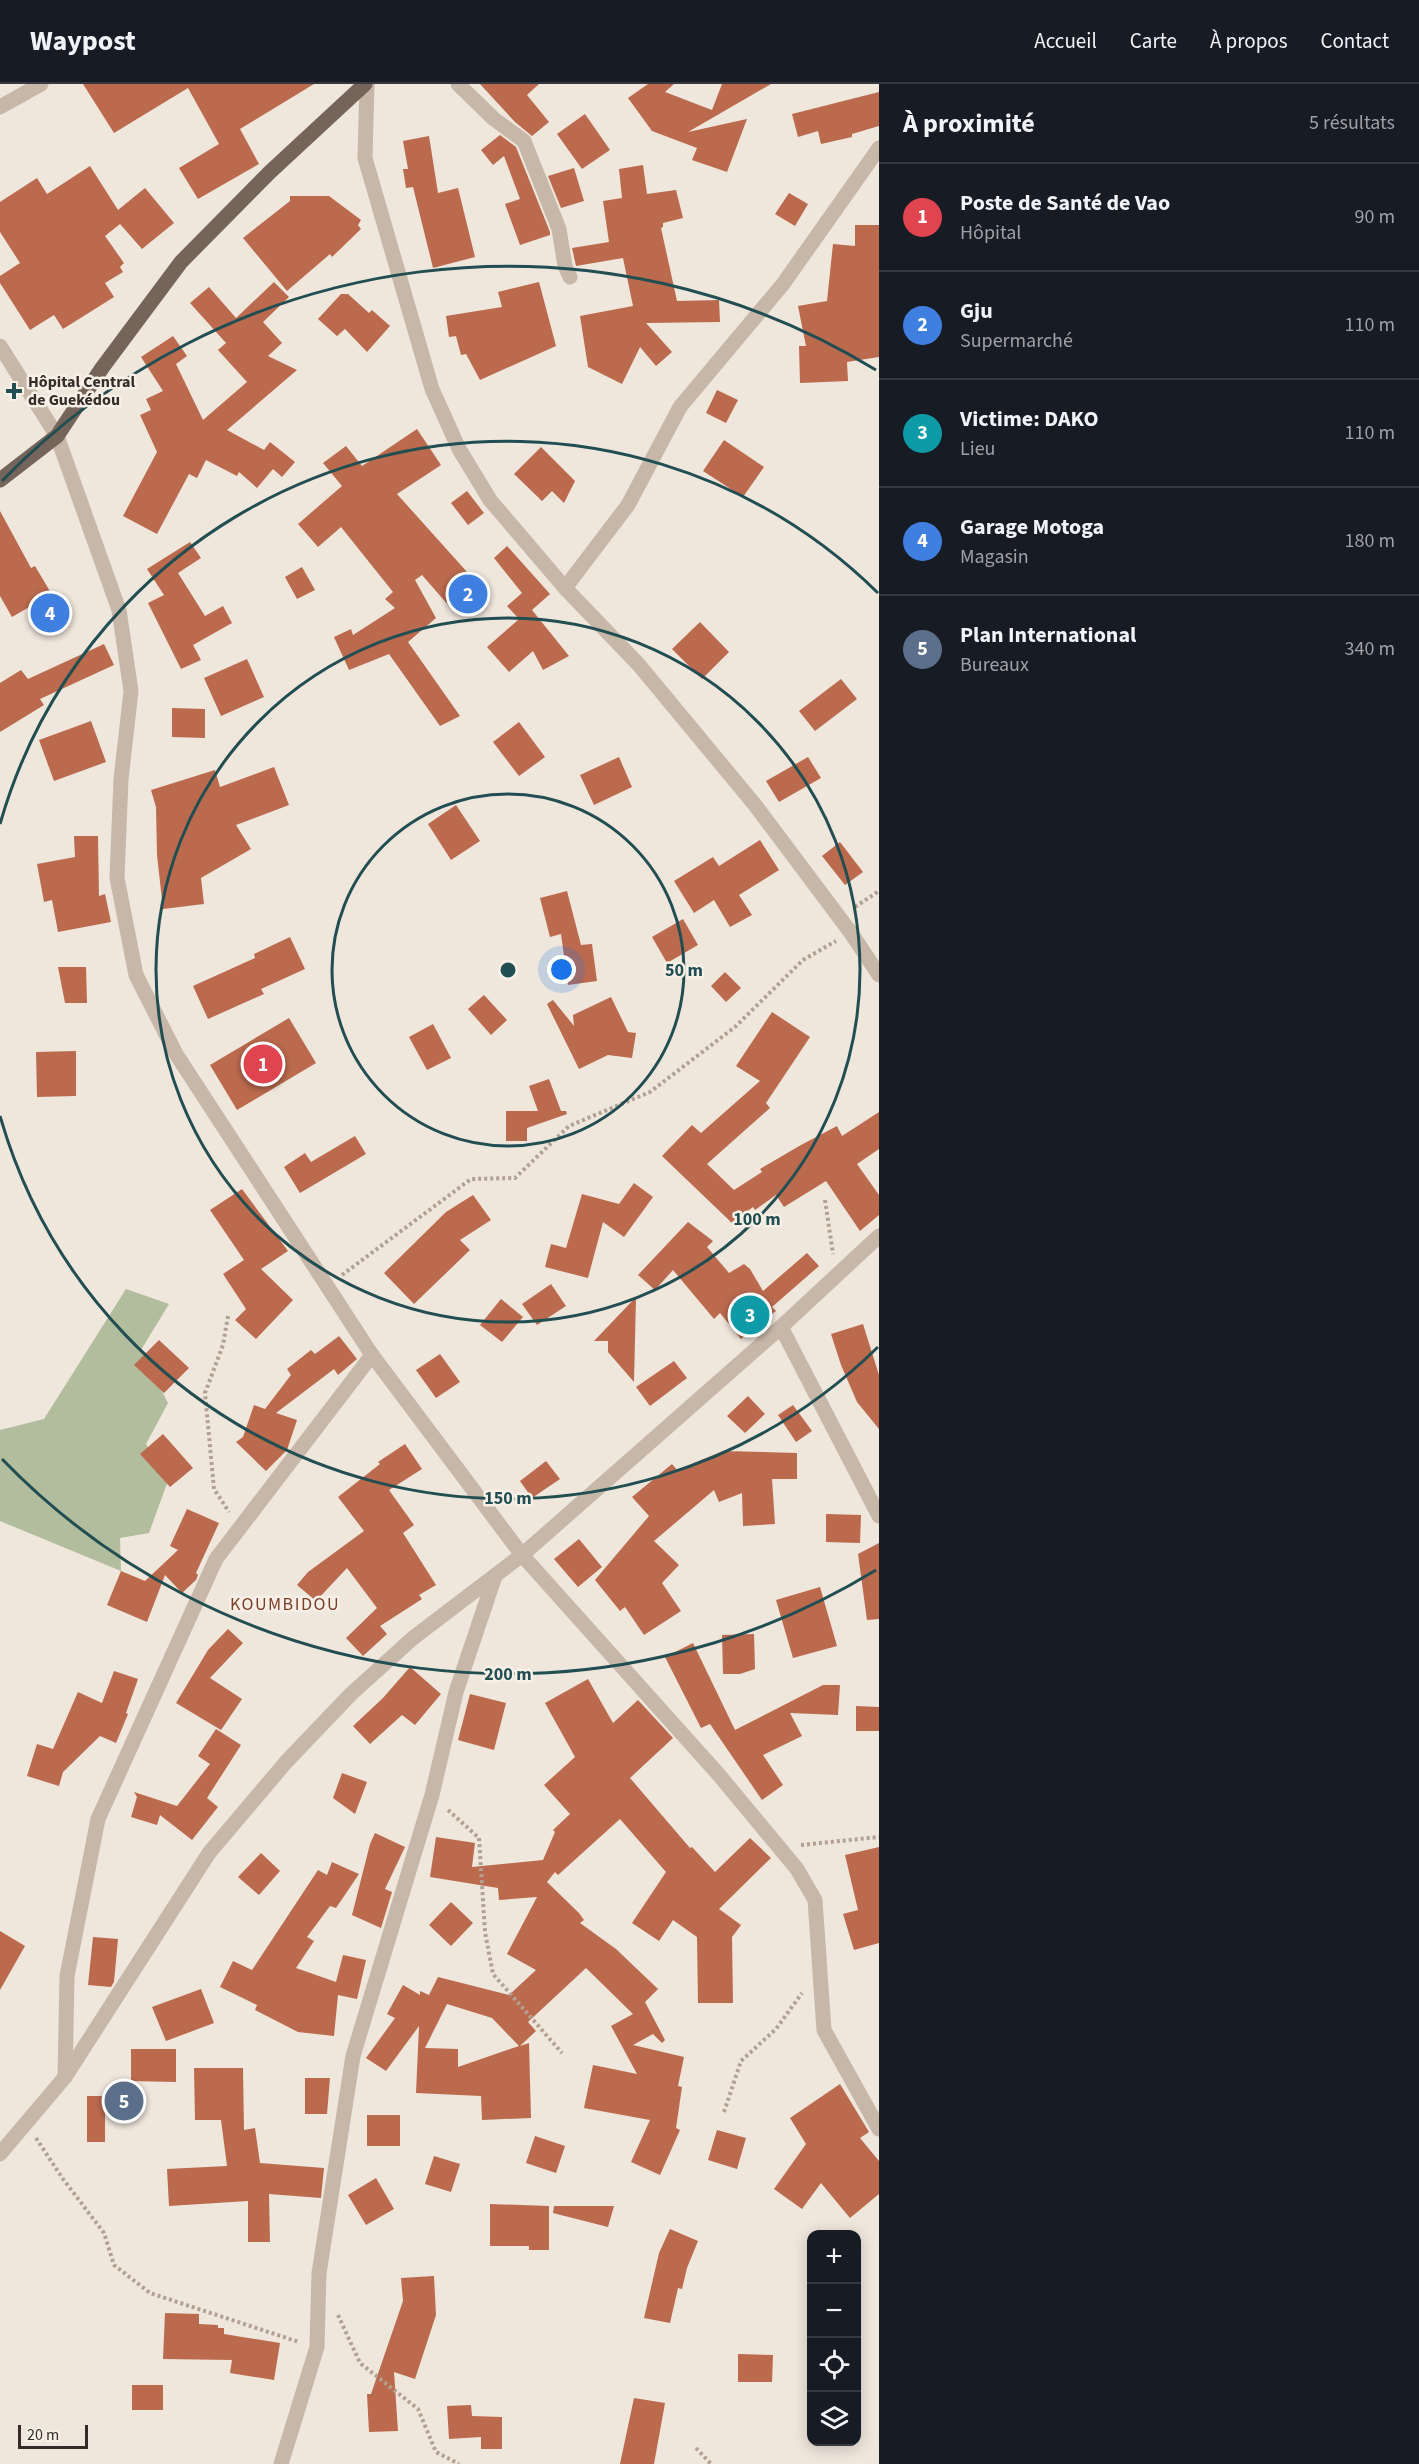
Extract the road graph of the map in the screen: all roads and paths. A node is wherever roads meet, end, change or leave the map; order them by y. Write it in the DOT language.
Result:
graph roads {
  1 [pos="41,84"];
  2 [pos="458,84"];
  3 [pos="366,85"];
  4 [pos="0,107"];
  5 [pos="879,148"];
  6 [pos="570,277"];
  7 [pos="0,346"];
  8 [pos="57,436"];
  9 [pos="0,480"];
  10 [pos="565,588"];
  11 [pos="879,891"];
  12 [pos="839,917"];
  13 [pos="851,933"];
  14 [pos="879,975"];
  15 [pos="825,1200"];
  16 [pos="879,1236"];
  17 [pos="837,1275"];
  18 [pos="327,1286"];
  19 [pos="228,1316"];
  20 [pos="781,1327"];
  21 [pos="372,1355"];
  22 [pos="879,1516"];
  23 [pos="239,1528"];
  24 [pos="522,1555"];
  25 [pos="495,1576"];
  26 [pos="432,1795"];
  27 [pos="879,1837"];
  28 [pos="779,1847"];
  29 [pos="819,1968"];
  30 [pos="561,2053"];
  31 [pos="65,2077"];
  32 [pos="724,2112"];
  33 [pos="26,2123"];
  34 [pos="879,2129"];
  35 [pos="0,2154"];
  36 [pos="337,2313"];
  37 [pos="317,2347"];
  38 [pos="696,2448"];
  39 [pos="281,2464"];
  40 [pos="459,2464"];
  41 [pos="711,2464"];
  1 -- 4 [label="street"];
  2 -- 6 [label="street"];
  3 -- 8 [label="main road"];
  3 -- 10 [label="street"];
  5 -- 10 [label="street"];
  7 -- 8 [label="street"];
  8 -- 9 [label="main road"];
  8 -- 18 [label="street"];
  10 -- 12 [label="street"];
  11 -- 12 [label="path"];
  12 -- 13 [label="street"];
  13 -- 14 [label="street"];
  13 -- 18 [label="path"];
  15 -- 17 [label="path"];
  16 -- 17 [label="street"];
  17 -- 20 [label="street"];
  18 -- 21 [label="street"];
  19 -- 23 [label="path"];
  20 -- 22 [label="street"];
  20 -- 24 [label="street"];
  21 -- 23 [label="street"];
  21 -- 24 [label="street"];
  23 -- 31 [label="street"];
  24 -- 25 [label="street"];
  24 -- 28 [label="street"];
  25 -- 26 [label="street"];
  25 -- 31 [label="street"];
  26 -- 30 [label="path"];
  26 -- 37 [label="street"];
  27 -- 28 [label="path"];
  28 -- 29 [label="street"];
  29 -- 32 [label="path"];
  29 -- 34 [label="street"];
  31 -- 33 [label="street"];
  33 -- 35 [label="street"];
  33 -- 37 [label="path"];
  36 -- 40 [label="path"];
  37 -- 39 [label="street"];
  38 -- 41 [label="path"];
}
